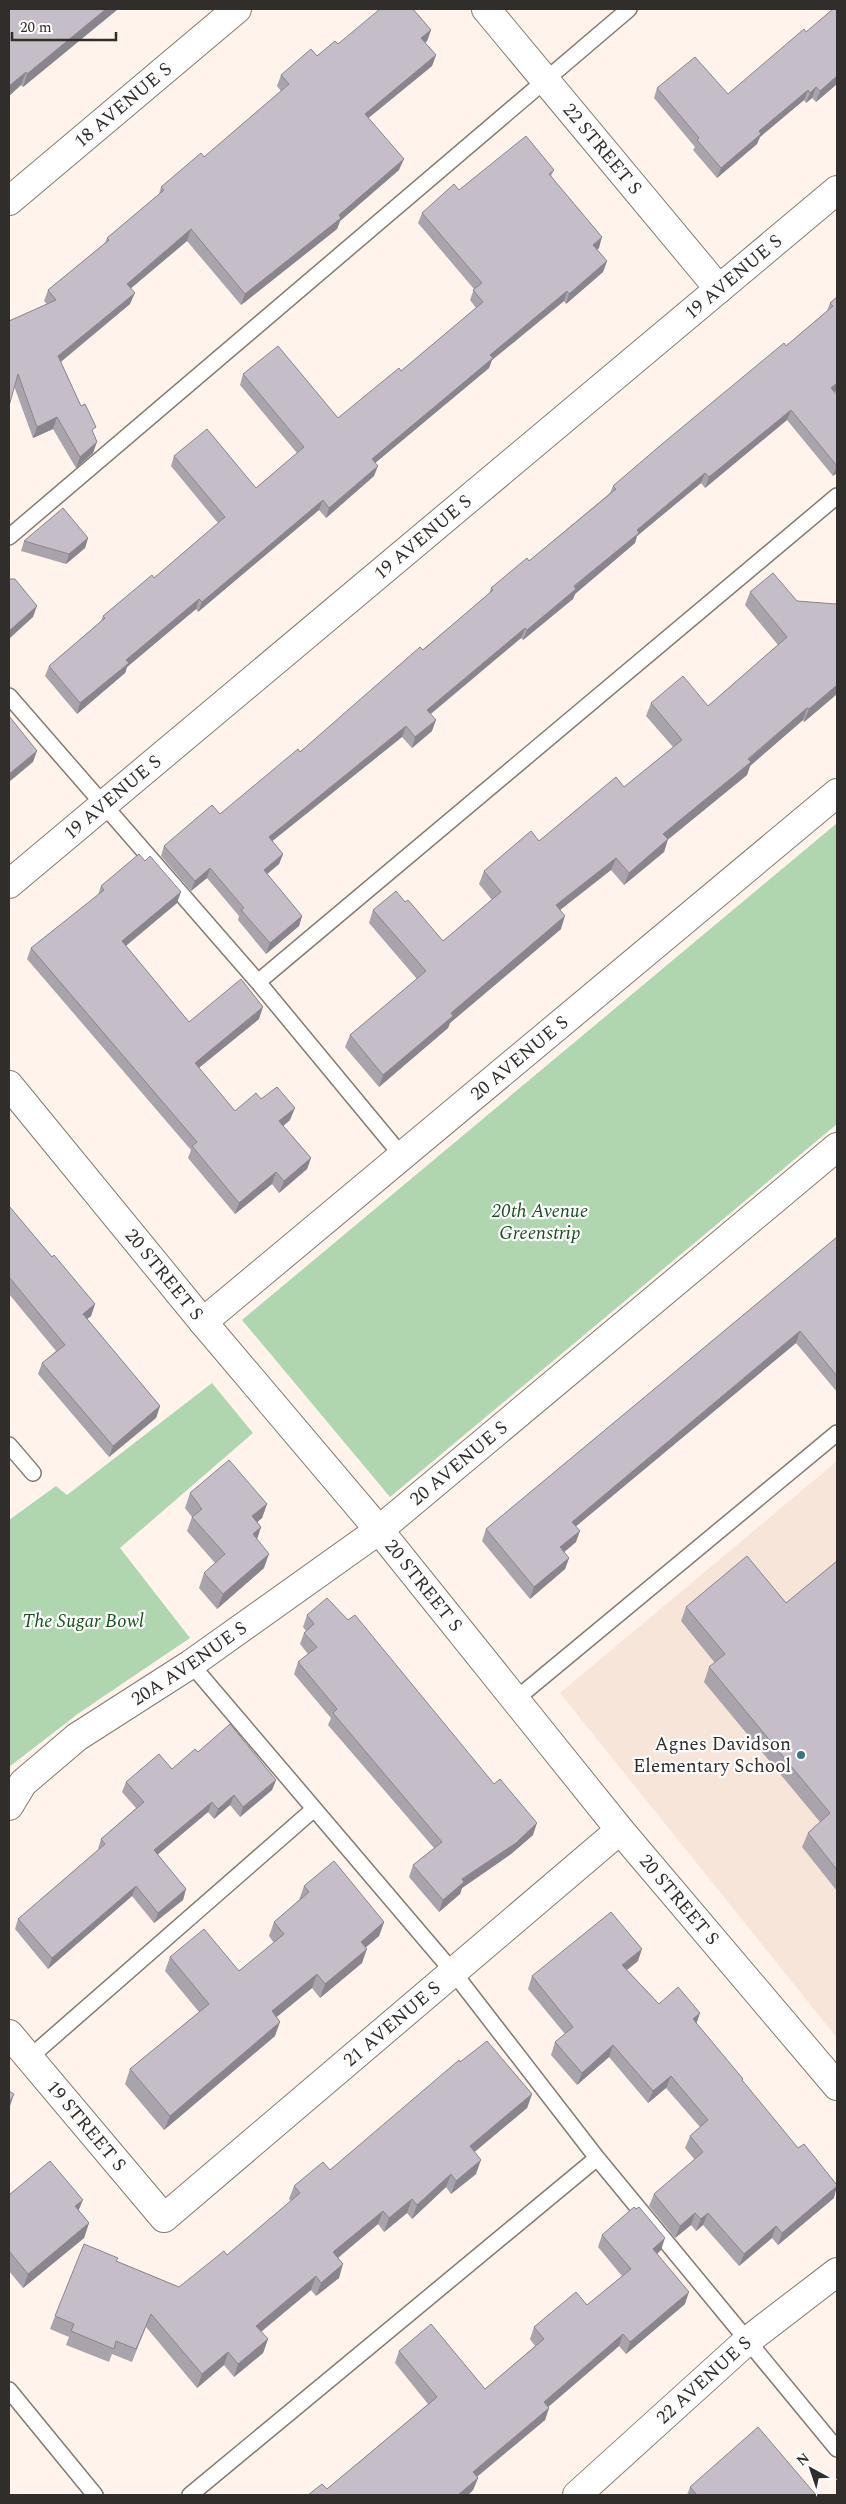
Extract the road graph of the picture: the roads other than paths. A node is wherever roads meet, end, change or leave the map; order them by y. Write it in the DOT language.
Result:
graph roads {
  1 [pos="237,9"];
  2 [pos="486,9"];
  3 [pos="629,9"];
  4 [pos="546,81"];
  5 [pos="837,190"];
  6 [pos="9,201"];
  7 [pos="718,290"];
  8 [pos="837,496"];
  9 [pos="9,537"];
  10 [pos="9,696"];
  11 [pos="837,793"];
  12 [pos="103,806"];
  13 [pos="9,884"];
  14 [pos="258,982"];
  15 [pos="9,1085"];
  16 [pos="837,1147"];
  17 [pos="402,1156"];
  18 [pos="203,1322"];
  19 [pos="837,1433"];
  20 [pos="9,1445"];
  21 [pos="33,1473"];
  22 [pos="379,1530"];
  23 [pos="191,1664"];
  24 [pos="516,1699"];
  25 [pos="9,1806"];
  26 [pos="314,1809"];
  27 [pos="620,1830"];
  28 [pos="454,1973"];
  29 [pos="9,2034"];
  30 [pos="28,2058"];
  31 [pos="837,2086"];
  32 [pos="598,2158"];
  33 [pos="164,2218"];
  34 [pos="837,2272"];
  35 [pos="747,2341"];
  36 [pos="9,2390"];
  37 [pos="837,2449"];
  38 [pos="582,2494"];
  39 [pos="95,2495"];
  40 [pos="190,2495"];
  1 -- 6 [label="street, 18 AVENUE S"];
  2 -- 4 [label="street, 22 STREET S"];
  3 -- 4 [label="lane"];
  4 -- 7 [label="street, 22 STREET S"];
  4 -- 9 [label="lane"];
  5 -- 7 [label="street, 19 AVENUE S"];
  7 -- 12 [label="street, 19 AVENUE S"];
  8 -- 14 [label="lane"];
  10 -- 12 [label="lane"];
  11 -- 17 [label="street, 20 AVENUE S"];
  12 -- 13 [label="street, 19 AVENUE S"];
  12 -- 14 [label="lane"];
  14 -- 17 [label="lane"];
  15 -- 18 [label="street, 20 STREET S"];
  16 -- 22 [label="street, 20 AVENUE S"];
  17 -- 18 [label="street, 20 AVENUE S"];
  18 -- 22 [label="street, 20 STREET S"];
  19 -- 24 [label="lane"];
  20 -- 21 [label="lane"];
  22 -- 23 [label="street, 20A AVENUE S"];
  22 -- 24 [label="street, 20 STREET S"];
  23 -- 25 [label="street, 20A AVENUE S"];
  23 -- 26 [label="lane"];
  24 -- 27 [label="street, 20 STREET S"];
  26 -- 28 [label="lane"];
  26 -- 30 [label="lane"];
  27 -- 28 [label="street, 21 AVENUE S"];
  27 -- 31 [label="street, 20 STREET S"];
  28 -- 32 [label="lane"];
  28 -- 33 [label="street, 21 AVENUE S"];
  29 -- 30 [label="street, 19 STREET S"];
  30 -- 33 [label="street, 19 STREET S"];
  32 -- 35 [label="lane"];
  32 -- 40 [label="lane"];
  34 -- 35 [label="street, 22 AVENUE S"];
  35 -- 37 [label="lane"];
  35 -- 38 [label="street, 22 AVENUE S"];
  36 -- 39 [label="lane"];
}
